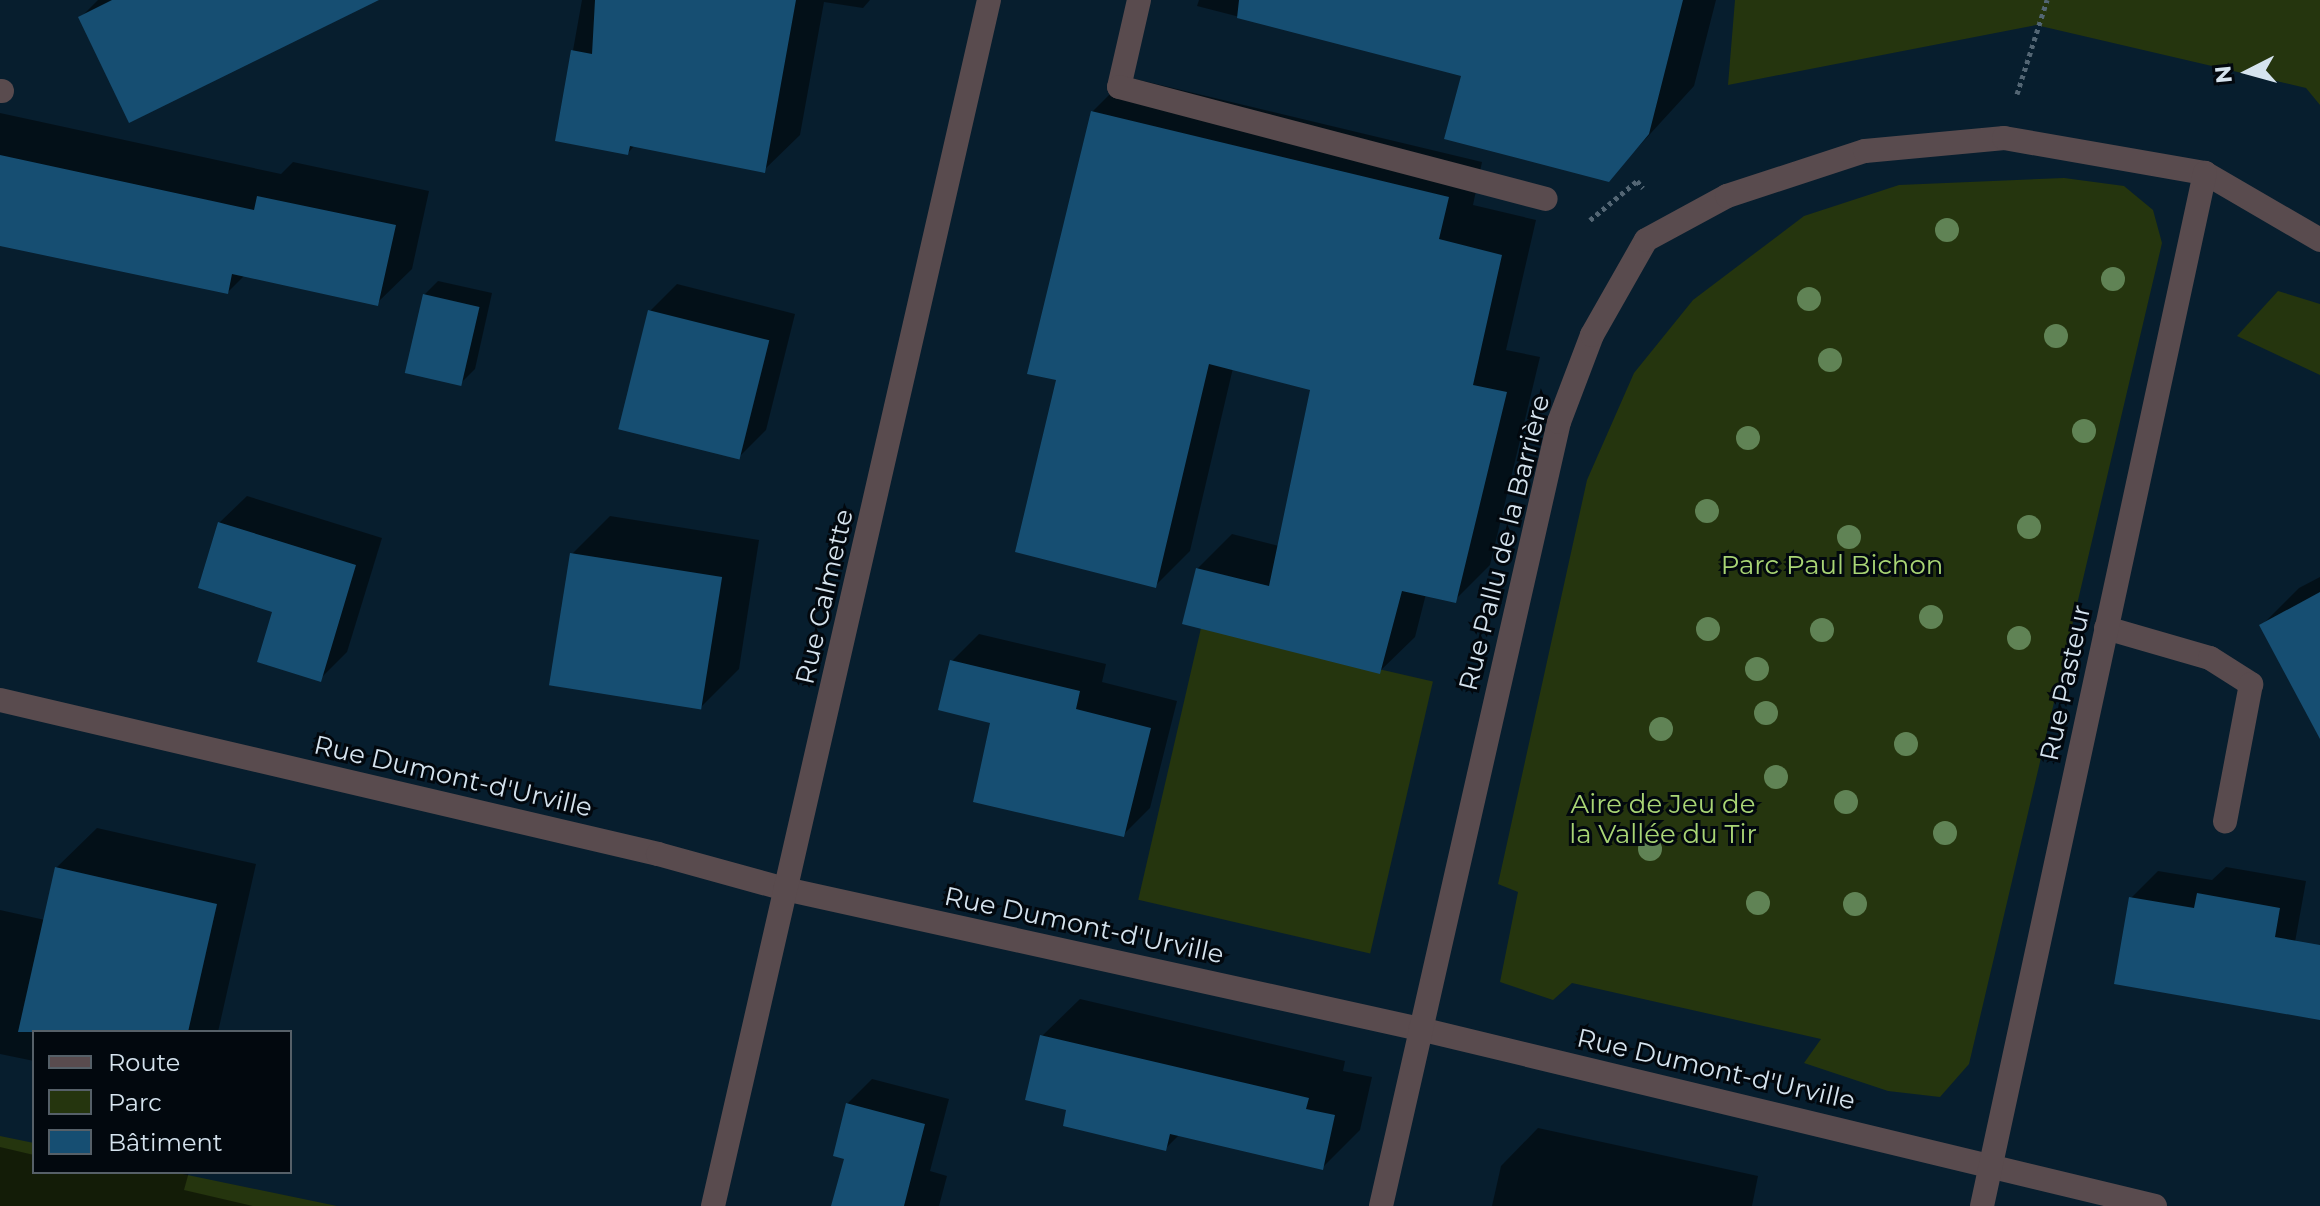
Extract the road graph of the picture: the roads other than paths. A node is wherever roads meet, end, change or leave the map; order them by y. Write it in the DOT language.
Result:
graph roads {
  1 [pos="989,0"];
  2 [pos="1139,0"];
  3 [pos="2205,173"];
  4 [pos="1546,199"];
  5 [pos="2320,240"];
  6 [pos="2106,628"];
  7 [pos="0,700"];
  8 [pos="2225,822"];
  9 [pos="785,889"];
  10 [pos="1420,1029"];
  11 [pos="1990,1165"];
  12 [pos="713,1206"];
  13 [pos="1381,1206"];
  14 [pos="1982,1206"];
  15 [pos="2155,1206"];
  1 -- 9 [label="street, Rue Calmette"];
  2 -- 4 [label="street"];
  3 -- 5 [label="street"];
  3 -- 6 [label="street, Rue Pasteur"];
  3 -- 10 [label="street, Rue Pallu de la Barrière"];
  6 -- 8 [label="street"];
  6 -- 11 [label="street, Rue Pasteur"];
  7 -- 9 [label="street, Rue Dumont-d'Urville"];
  9 -- 10 [label="street, Rue Dumont-d'Urville"];
  9 -- 12 [label="street, Rue Calmette"];
  10 -- 11 [label="street, Rue Dumont-d'Urville"];
  10 -- 13 [label="street, Rue Pallu de la Barrière"];
  11 -- 14 [label="street, Rue Pasteur"];
  11 -- 15 [label="street, Rue Dumont-d'Urville"];
}
